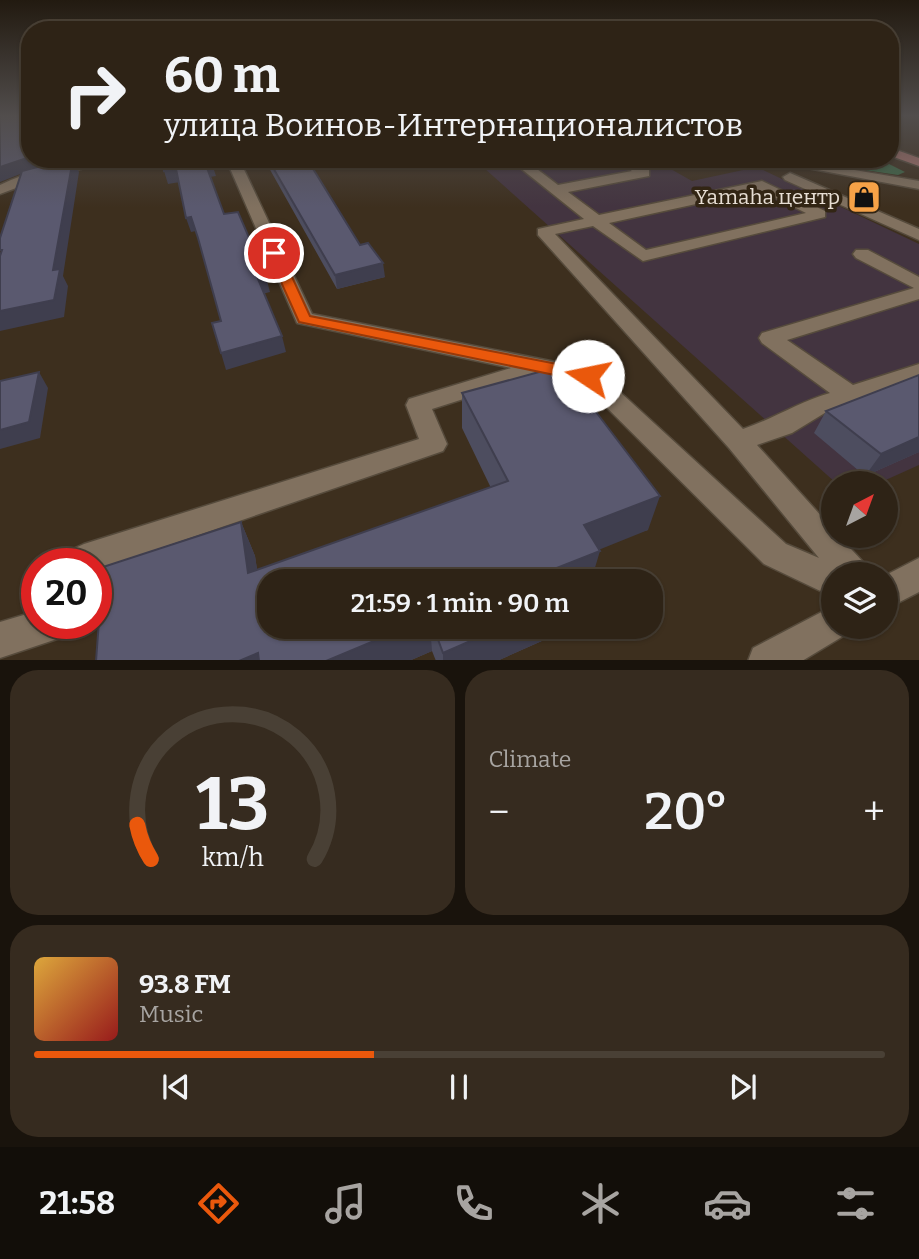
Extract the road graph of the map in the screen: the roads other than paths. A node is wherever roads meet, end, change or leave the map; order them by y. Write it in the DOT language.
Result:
graph roads {
  1 [pos="899,155"];
  2 [pos="919,162"];
  3 [pos="58,168"];
  4 [pos="236,168"];
  5 [pos="527,168"];
  6 [pos="636,168"];
  7 [pos="818,168"];
  8 [pos="790,177"];
  9 [pos="919,185"];
  10 [pos="0,190"];
  11 [pos="555,190"];
  12 [pos="596,221"];
  13 [pos="919,236"];
  14 [pos="862,254"];
  15 [pos="919,284"];
  16 [pos="919,293"];
  17 [pos="542,367"];
  18 [pos="919,372"];
  19 [pos="851,396"];
  20 [pos="738,441"];
  21 [pos="112,550"];
  22 [pos="842,562"];
  23 [pos="919,574"];
  24 [pos="821,575"];
  25 [pos="898,586"];
  26 [pos="821,630"];
  27 [pos="21,634"];
  28 [pos="0,640"];
  29 [pos="766,660"];
  1 -- 2 [label="main road"];
  3 -- 10 [label="street"];
  4 -- 17 [label="street"];
  5 -- 11 [label="street"];
  6 -- 11 [label="street"];
  7 -- 9 [label="street"];
  8 -- 13 [label="street"];
  11 -- 12 [label="street"];
  12 -- 12 [label="street"];
  12 -- 20 [label="street"];
  14 -- 15 [label="street"];
  16 -- 19 [label="street"];
  17 -- 21 [label="street"];
  17 -- 24 [label="street"];
  18 -- 19 [label="street"];
  19 -- 20 [label="street"];
  20 -- 22 [label="street"];
  23 -- 25 [label="street"];
  26 -- 29 [label="street"];
  27 -- 28 [label="street"];
}
